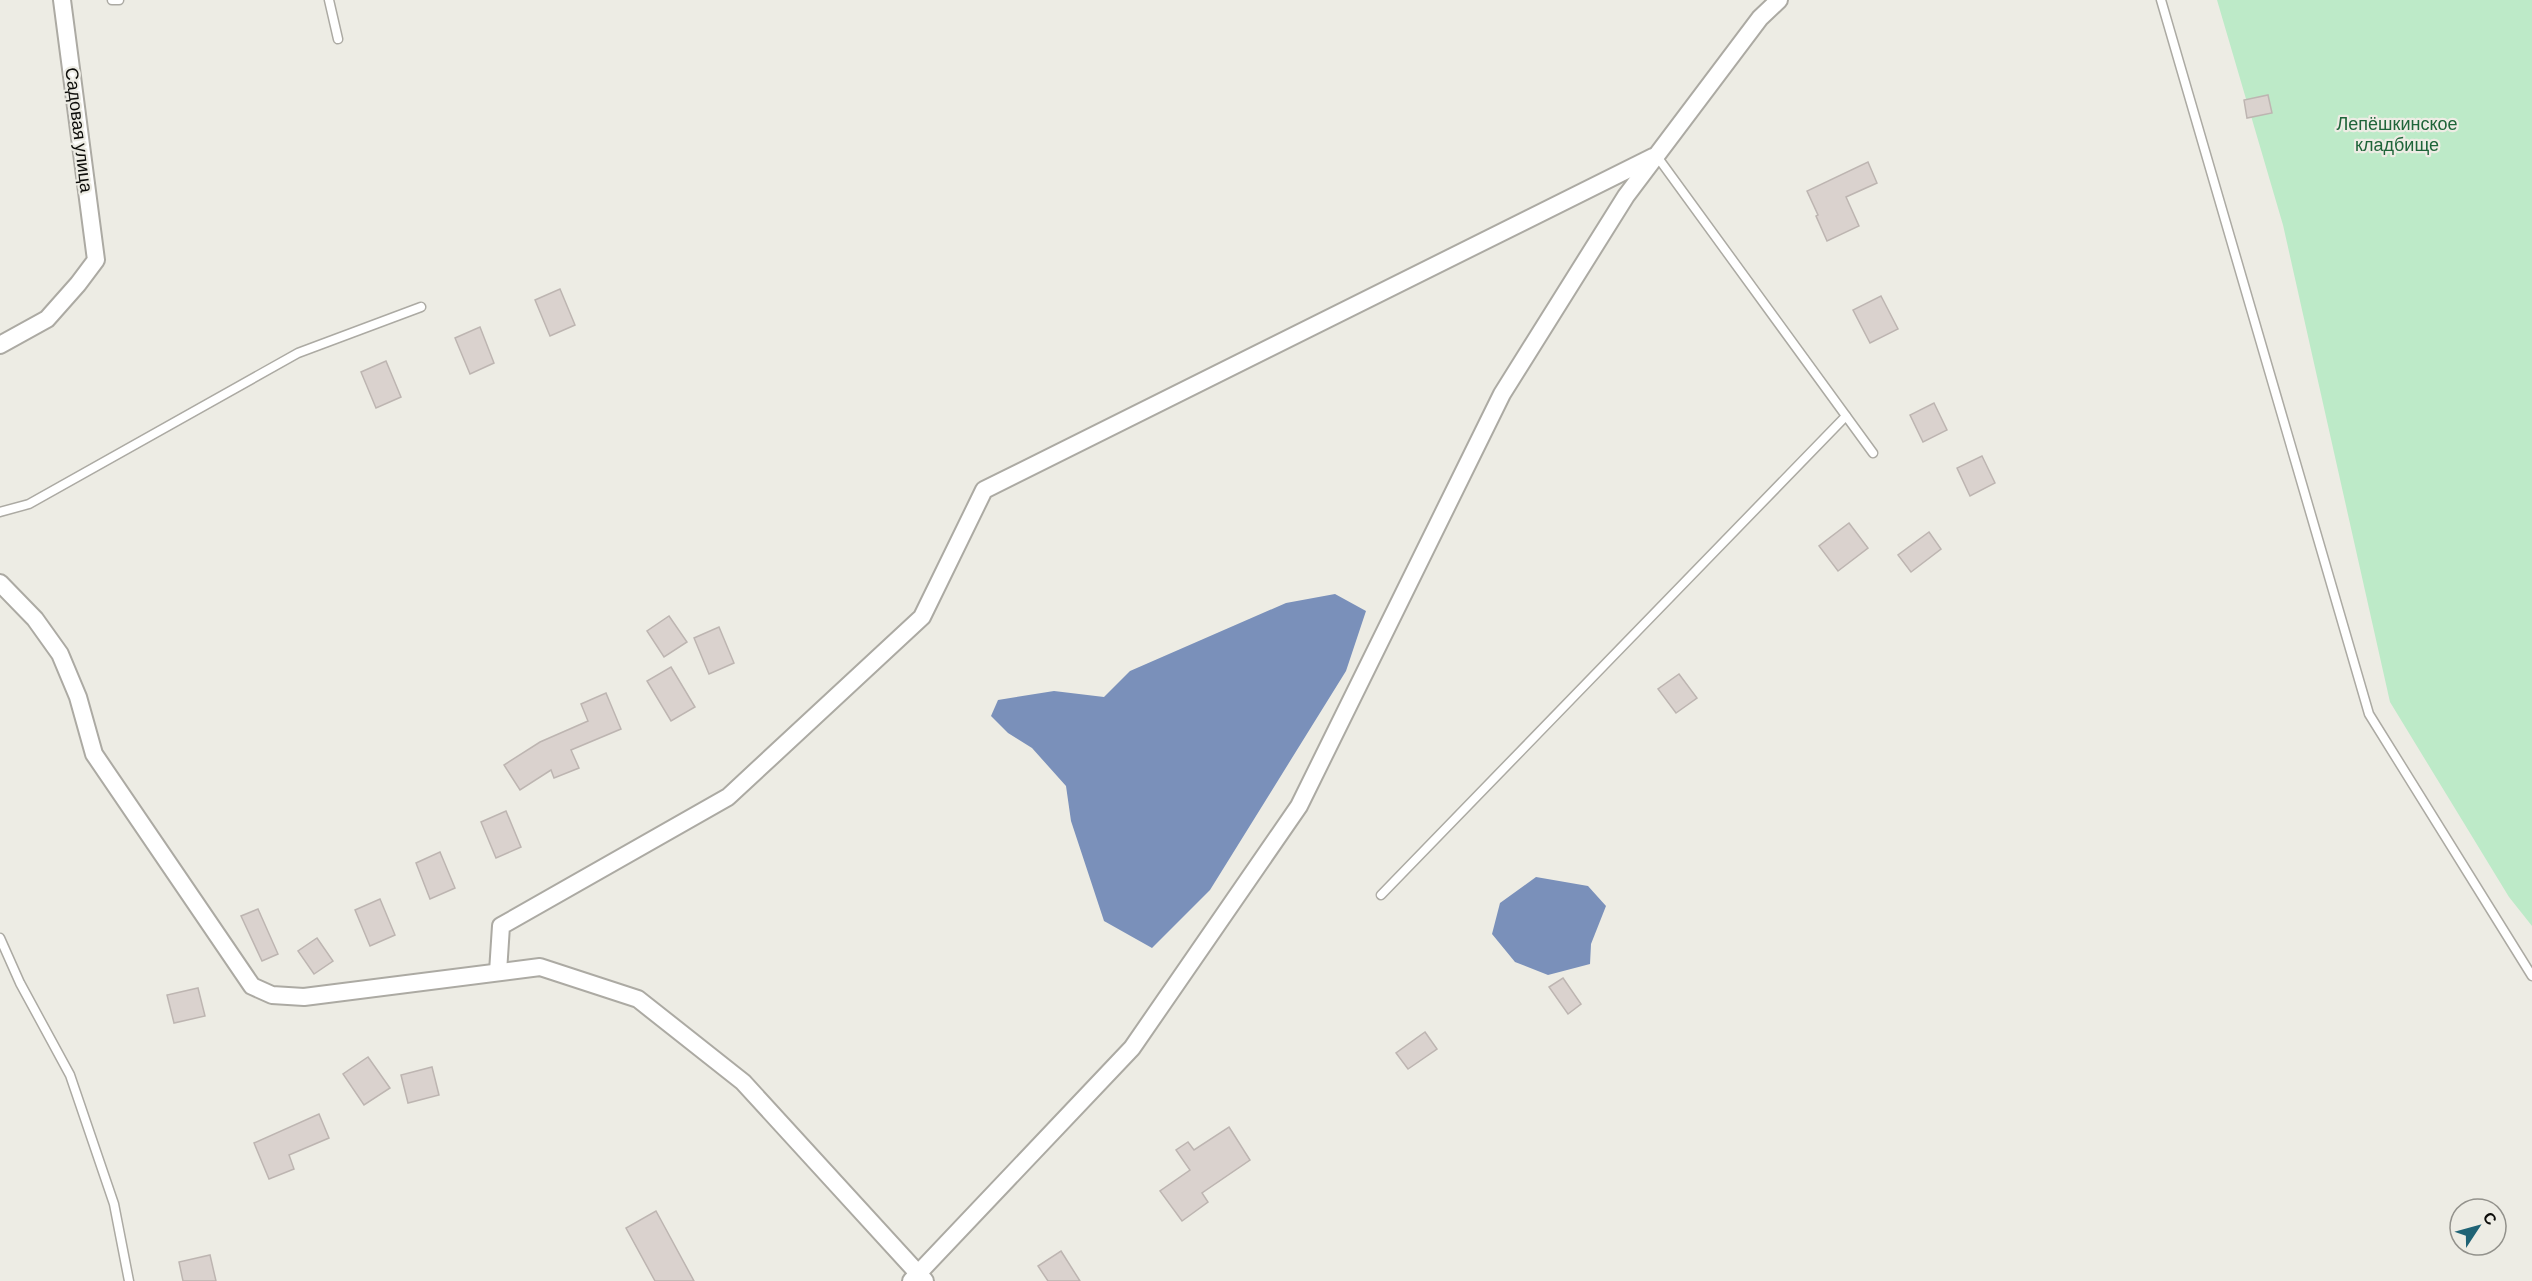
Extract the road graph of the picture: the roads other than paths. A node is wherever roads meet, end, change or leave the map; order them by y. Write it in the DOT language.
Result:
graph roads {
  1 [pos="62,0"];
  2 [pos="112,0"];
  3 [pos="119,0"];
  4 [pos="329,0"];
  5 [pos="1760,0"];
  6 [pos="1779,0"];
  7 [pos="2161,0"];
  8 [pos="1760,18"];
  9 [pos="338,39"];
  10 [pos="1656,155"];
  11 [pos="421,308"];
  12 [pos="0,345"];
  13 [pos="1846,416"];
  14 [pos="1873,453"];
  15 [pos="0,512"];
  16 [pos="0,583"];
  17 [pos="1381,895"];
  18 [pos="0,938"];
  19 [pos="498,972"];
  20 [pos="2532,976"];
  21 [pos="918,1278"];
  22 [pos="129,1281"];
  1 -- 12 [label="street, Садовая улица"];
  2 -- 3 [label="lane"];
  4 -- 9 [label="lane"];
  5 -- 8 [label="street"];
  6 -- 8 [label="street"];
  7 -- 20 [label="lane"];
  8 -- 10 [label="street"];
  10 -- 13 [label="lane"];
  10 -- 19 [label="street"];
  10 -- 21 [label="street"];
  11 -- 15 [label="lane"];
  13 -- 14 [label="lane"];
  13 -- 17 [label="lane"];
  16 -- 19 [label="street"];
  18 -- 22 [label="lane"];
  19 -- 21 [label="street"];
}
